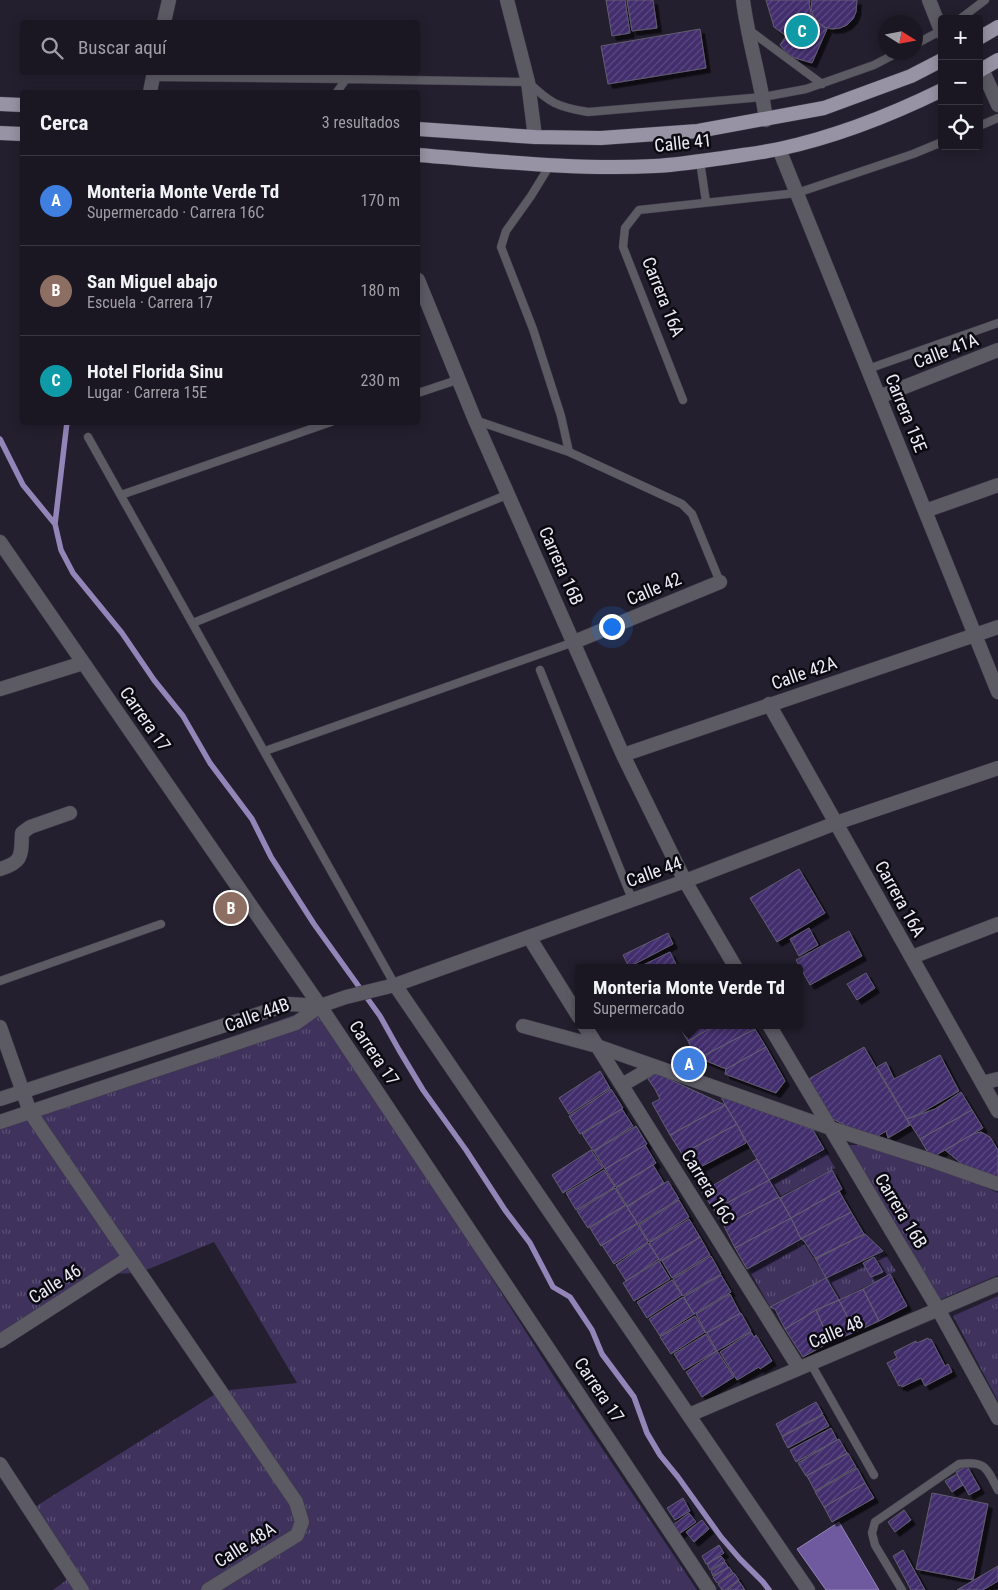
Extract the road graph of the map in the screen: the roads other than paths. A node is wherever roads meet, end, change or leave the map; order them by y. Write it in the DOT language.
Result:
graph roads {
  1 [pos="169,0"];
  2 [pos="506,0"];
  3 [pos="743,0"];
  4 [pos="929,0"];
  5 [pos="985,0"];
  6 [pos="965,15"];
  7 [pos="164,20"];
  8 [pos="938,23"];
  9 [pos="746,27"];
  10 [pos="998,27"];
  11 [pos="938,33"];
  12 [pos="983,36"];
  13 [pos="923,40"];
  14 [pos="884,60"];
  15 [pos="998,60"];
  16 [pos="938,62"];
  17 [pos="983,69"];
  18 [pos="983,74"];
  19 [pos="154,75"];
  20 [pos="346,79"];
  21 [pos="528,82"];
  22 [pos="822,84"];
  23 [pos="150,90"];
  24 [pos="338,90"];
  25 [pos="938,92"];
  26 [pos="763,97"];
  27 [pos="0,104"];
  28 [pos="20,105"];
  29 [pos="998,105"];
  30 [pos="998,118"];
  31 [pos="766,120"];
  32 [pos="983,124"];
  33 [pos="420,129"];
  34 [pos="0,133"];
  35 [pos="20,134"];
  36 [pos="535,137"];
  37 [pos="938,144"];
  38 [pos="779,149"];
  39 [pos="420,155"];
  40 [pos="700,161"];
  41 [pos="550,165"];
  42 [pos="797,193"];
  43 [pos="706,202"];
  44 [pos="420,288"];
  45 [pos="998,323"];
  46 [pos="998,350"];
  47 [pos="868,369"];
  48 [pos="460,379"];
  49 [pos="420,392"];
  50 [pos="879,397"];
  51 [pos="684,400"];
  52 [pos="475,420"];
  53 [pos="323,425"];
  54 [pos="88,437"];
  55 [pos="569,452"];
  56 [pos="998,485"];
  57 [pos="509,494"];
  58 [pos="121,495"];
  59 [pos="925,511"];
  60 [pos="0,542"];
  61 [pos="720,582"];
  62 [pos="193,623"];
  63 [pos="998,627"];
  64 [pos="975,635"];
  65 [pos="574,642"];
  66 [pos="83,663"];
  67 [pos="540,670"];
  68 [pos="0,690"];
  69 [pos="998,692"];
  70 [pos="770,704"];
  71 [pos="265,751"];
  72 [pos="623,755"];
  73 [pos="998,768"];
  74 [pos="70,813"];
  75 [pos="836,823"];
  76 [pos="0,869"];
  77 [pos="685,881"];
  78 [pos="632,900"];
  79 [pos="162,924"];
  80 [pos="998,924"];
  81 [pos="529,936"];
  82 [pos="912,957"];
  83 [pos="734,964"];
  84 [pos="0,981"];
  85 [pos="390,986"];
  86 [pos="320,1006"];
  87 [pos="575,1011"];
  88 [pos="254,1016"];
  89 [pos="0,1026"];
  90 [pos="523,1026"];
  91 [pos="586,1029"];
  92 [pos="771,1029"];
  93 [pos="261,1035"];
  94 [pos="597,1046"];
  95 [pos="653,1067"];
  96 [pos="998,1079"];
  97 [pos="982,1083"];
  98 [pos="622,1085"];
  99 [pos="23,1092"];
  100 [pos="0,1099"];
  101 [pos="998,1111"];
  102 [pos="30,1112"];
  103 [pos="0,1122"];
  104 [pos="830,1128"];
  105 [pos="998,1184"];
  106 [pos="129,1258"];
  107 [pos="998,1284"];
  108 [pos="938,1309"];
  109 [pos="0,1341"];
  110 [pos="805,1366"];
  111 [pos="689,1415"];
  112 [pos="998,1418"];
  113 [pos="0,1464"];
  114 [pos="874,1475"];
  115 [pos="998,1490"];
  116 [pos="82,1590"];
  117 [pos="208,1590"];
  118 [pos="709,1590"];
  119 [pos="808,1590"];
  120 [pos="902,1590"];
  1 -- 7 [label="street"];
  2 -- 21 [label="street"];
  3 -- 9 [label="street"];
  4 -- 8 [label="street"];
  5 -- 6 [label="lane"];
  9 -- 22 [label="lane"];
  9 -- 26 [label="street"];
  10 -- 12 [label="main road"];
  11 -- 13 [label="lane"];
  14 -- 22 [label="lane"];
  15 -- 17 [label="main road"];
  16 -- 31 [label="main road, Calle 41"];
  18 -- 29 [label="street"];
  19 -- 20 [label="lane"];
  19 -- 23 [label="street"];
  20 -- 21 [label="lane"];
  20 -- 24 [label="lane"];
  21 -- 26 [label="lane"];
  21 -- 36 [label="street"];
  22 -- 26 [label="lane"];
  25 -- 38 [label="main road, Calle 41"];
  26 -- 31 [label="street"];
  27 -- 28 [label="main road"];
  30 -- 32 [label="lane"];
  31 -- 36 [label="main road, Calle 41"];
  33 -- 36 [label="main road, Calle 41"];
  34 -- 35 [label="main road"];
  37 -- 42 [label="lane"];
  38 -- 40 [label="main road, Calle 41"];
  38 -- 42 [label="street, Carrera 15E"];
  39 -- 41 [label="main road, Calle 41"];
  40 -- 41 [label="main road, Calle 41"];
  40 -- 43 [label="lane"];
  41 -- 55 [label="lane"];
  42 -- 43 [label="lane"];
  42 -- 47 [label="street, Carrera 15E"];
  43 -- 51 [label="lane, Carrera 16A"];
  44 -- 48 [label="street, Carrera 16B"];
  45 -- 47 [label="lane"];
  46 -- 50 [label="street, Calle 41A"];
  47 -- 50 [label="street, Carrera 15E"];
  48 -- 49 [label="lane"];
  48 -- 52 [label="street, Carrera 16B"];
  50 -- 59 [label="street, Carrera 15E"];
  52 -- 55 [label="lane"];
  52 -- 57 [label="street, Carrera 16B"];
  53 -- 58 [label="lane"];
  54 -- 58 [label="lane"];
  55 -- 61 [label="lane"];
  56 -- 59 [label="street"];
  57 -- 62 [label="lane"];
  57 -- 65 [label="street, Carrera 16B"];
  58 -- 62 [label="lane"];
  59 -- 64 [label="street, Carrera 15E"];
  60 -- 66 [label="street, Carrera 17"];
  61 -- 65 [label="street, Calle 42"];
  62 -- 71 [label="lane"];
  63 -- 64 [label="street, Calle 42A"];
  64 -- 69 [label="street, Carrera 15E"];
  64 -- 70 [label="street, Calle 42A"];
  65 -- 71 [label="lane"];
  65 -- 72 [label="street, Carrera 16B"];
  66 -- 68 [label="street"];
  66 -- 86 [label="street, Carrera 17"];
  67 -- 78 [label="lane"];
  70 -- 72 [label="street, Calle 42A"];
  70 -- 75 [label="street, Carrera 16A"];
  71 -- 85 [label="lane"];
  72 -- 77 [label="street, Carrera 16B"];
  73 -- 75 [label="street, Calle 44"];
  74 -- 76 [label="street"];
  75 -- 77 [label="street, Calle 44"];
  75 -- 82 [label="street, Carrera 16A"];
  77 -- 78 [label="street, Calle 44"];
  77 -- 83 [label="street, Carrera 16B"];
  78 -- 81 [label="street, Calle 44"];
  79 -- 84 [label="lane"];
  80 -- 82 [label="street"];
  81 -- 85 [label="street, Calle 44"];
  81 -- 87 [label="street"];
  82 -- 97 [label="street, Carrera 16A"];
  85 -- 86 [label="street, Calle 44"];
  85 -- 111 [label="street"];
  86 -- 88 [label="street, Calle 44B"];
  86 -- 93 [label="street, Calle 44B"];
  86 -- 118 [label="street, Carrera 17"];
  88 -- 93 [label="street"];
  88 -- 99 [label="street, Calle 44B"];
  89 -- 99 [label="street"];
  90 -- 94 [label="street"];
  91 -- 94 [label="street, Carrera 16C"];
  92 -- 104 [label="street, Carrera 16B"];
  93 -- 102 [label="street, Calle 44B"];
  94 -- 95 [label="street"];
  94 -- 98 [label="street, Carrera 16C"];
  95 -- 98 [label="street"];
  95 -- 104 [label="street"];
  96 -- 97 [label="street"];
  97 -- 101 [label="street, Carrera 16A"];
  98 -- 110 [label="street, Carrera 16C"];
  99 -- 100 [label="street, Calle 44B"];
  99 -- 102 [label="street"];
  102 -- 103 [label="street, Calle 44B"];
  102 -- 106 [label="street"];
  104 -- 105 [label="street"];
  104 -- 108 [label="street, Carrera 16B"];
  106 -- 109 [label="street, Calle 46"];
  106 -- 117 [label="street, Calle 48A"];
  107 -- 108 [label="street, Calle 48"];
  108 -- 110 [label="street, Calle 48"];
  108 -- 112 [label="street, Carrera 16B"];
  110 -- 111 [label="street, Calle 48"];
  110 -- 114 [label="lane"];
  111 -- 119 [label="street"];
  113 -- 116 [label="street"];
  115 -- 120 [label="lane"];
}
